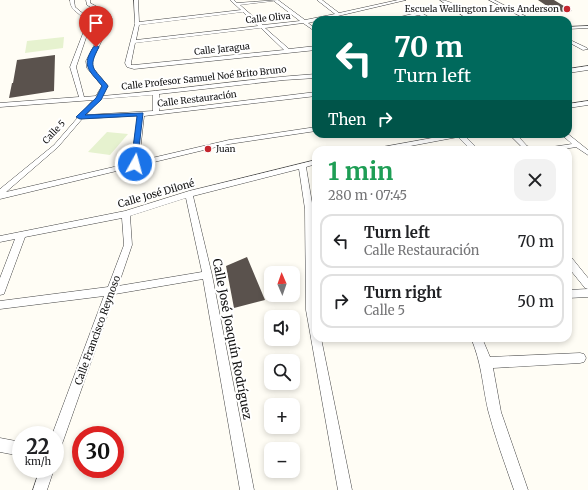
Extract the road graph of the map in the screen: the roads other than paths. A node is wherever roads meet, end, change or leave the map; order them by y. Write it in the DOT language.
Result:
graph roads {
  1 [pos="72,0"];
  2 [pos="88,0"];
  3 [pos="136,0"];
  4 [pos="232,0"];
  5 [pos="275,0"];
  6 [pos="319,0"];
  7 [pos="404,0"];
  8 [pos="442,0"];
  9 [pos="491,0"];
  10 [pos="237,4"];
  11 [pos="244,11"];
  12 [pos="338,14"];
  13 [pos="330,16"];
  14 [pos="404,16"];
  15 [pos="425,16"];
  16 [pos="466,16"];
  17 [pos="523,16"];
  18 [pos="312,20"];
  19 [pos="304,22"];
  20 [pos="137,24"];
  21 [pos="262,26"];
  22 [pos="588,27"];
  23 [pos="312,28"];
  24 [pos="572,28"];
  25 [pos="133,42"];
  26 [pos="572,42"];
  27 [pos="312,48"];
  28 [pos="585,49"];
  29 [pos="287,50"];
  30 [pos="588,68"];
  31 [pos="577,69"];
  32 [pos="572,70"];
  33 [pos="588,75"];
  34 [pos="312,76"];
  35 [pos="156,93"];
  36 [pos="312,94"];
  37 [pos="99,97"];
  38 [pos="82,99"];
  39 [pos="588,103"];
  40 [pos="0,105"];
  41 [pos="572,105"];
  42 [pos="156,113"];
  43 [pos="141,114"];
  44 [pos="80,117"];
  45 [pos="312,130"];
  46 [pos="443,138"];
  47 [pos="462,138"];
  48 [pos="516,138"];
  49 [pos="569,138"];
  50 [pos="577,145"];
  51 [pos="399,146"];
  52 [pos="471,146"];
  53 [pos="524,146"];
  54 [pos="571,146"];
  55 [pos="587,151"];
  56 [pos="312,163"];
  57 [pos="135,164"];
  58 [pos="302,165"];
  59 [pos="0,193"];
  60 [pos="189,194"];
  61 [pos="0,196"];
  62 [pos="312,204"];
  63 [pos="126,214"];
  64 [pos="21,235"];
  65 [pos="0,239"];
  66 [pos="312,259"];
  67 [pos="572,265"];
  68 [pos="207,275"];
  69 [pos="588,285"];
  70 [pos="0,291"];
  71 [pos="111,291"];
  72 [pos="588,293"];
  73 [pos="572,294"];
  74 [pos="0,305"];
  75 [pos="312,316"];
  76 [pos="317,342"];
  77 [pos="478,342"];
  78 [pos="580,358"];
  79 [pos="486,363"];
  80 [pos="62,426"];
  81 [pos="0,445"];
  82 [pos="12,447"];
  83 [pos="44,478"];
  84 [pos="40,490"];
  85 [pos="248,490"];
  86 [pos="346,490"];
  87 [pos="521,490"];
  1 -- 38 [label="street"];
  2 -- 37 [label="street"];
  3 -- 20 [label="street"];
  4 -- 10 [label="street"];
  5 -- 10 [label="street"];
  5 -- 19 [label="street"];
  6 -- 12 [label="street"];
  7 -- 12 [label="street, Calle Oliva"];
  8 -- 16 [label="street"];
  9 -- 17 [label="street"];
  10 -- 11 [label="street"];
  11 -- 20 [label="street"];
  11 -- 21 [label="street"];
  12 -- 13 [label="street, Calle Oliva"];
  14 -- 15 [label="street"];
  18 -- 19 [label="street, Calle Oliva"];
  19 -- 21 [label="street, Calle Oliva"];
  19 -- 23 [label="street"];
  20 -- 25 [label="street"];
  21 -- 25 [label="street, Calle Oliva"];
  21 -- 29 [label="street"];
  22 -- 24 [label="street"];
  25 -- 29 [label="street, Calle Jaragua"];
  26 -- 28 [label="street"];
  27 -- 29 [label="street, Calle Jaragua"];
  30 -- 31 [label="street"];
  31 -- 32 [label="street"];
  31 -- 33 [label="street"];
  34 -- 35 [label="street, Calle Profesor Samuel Noé Brito Bruno"];
  35 -- 37 [label="street, Calle Profesor Samuel Noé Brito Bruno"];
  35 -- 42 [label="street"];
  36 -- 42 [label="street, Calle Restauración"];
  37 -- 38 [label="street, Calle Profesor Samuel Noé Brito Bruno"];
  37 -- 44 [label="street, Calle 5"];
  38 -- 40 [label="street, Calle Profesor Samuel Noé Brito Bruno"];
  39 -- 41 [label="street"];
  42 -- 43 [label="street, Calle Restauración"];
  43 -- 44 [label="street, Calle Restauración"];
  43 -- 57 [label="street"];
  44 -- 59 [label="street, Calle 5"];
  45 -- 57 [label="street"];
  46 -- 51 [label="street"];
  47 -- 52 [label="street"];
  48 -- 53 [label="street"];
  49 -- 50 [label="street"];
  50 -- 54 [label="street"];
  50 -- 55 [label="street"];
  56 -- 58 [label="street, Calle José Diloné"];
  57 -- 61 [label="street"];
  58 -- 60 [label="street, Calle José Diloné"];
  58 -- 62 [label="street"];
  60 -- 63 [label="street, Calle José Diloné"];
  60 -- 68 [label="street, Calle José Joaquín Rodríguez"];
  63 -- 64 [label="street, Calle José Diloné"];
  63 -- 71 [label="street, Calle Francisco Reynoso"];
  64 -- 65 [label="street, Calle José Diloné"];
  64 -- 70 [label="street"];
  66 -- 75 [label="street"];
  67 -- 69 [label="street"];
  68 -- 71 [label="street"];
  68 -- 85 [label="street, Calle José Joaquín Rodríguez"];
  71 -- 74 [label="street"];
  71 -- 80 [label="street, Calle Francisco Reynoso"];
  72 -- 73 [label="street"];
  76 -- 86 [label="street"];
  77 -- 79 [label="street"];
  78 -- 79 [label="street"];
  79 -- 87 [label="street"];
  81 -- 82 [label="street"];
  83 -- 84 [label="street"];
}
